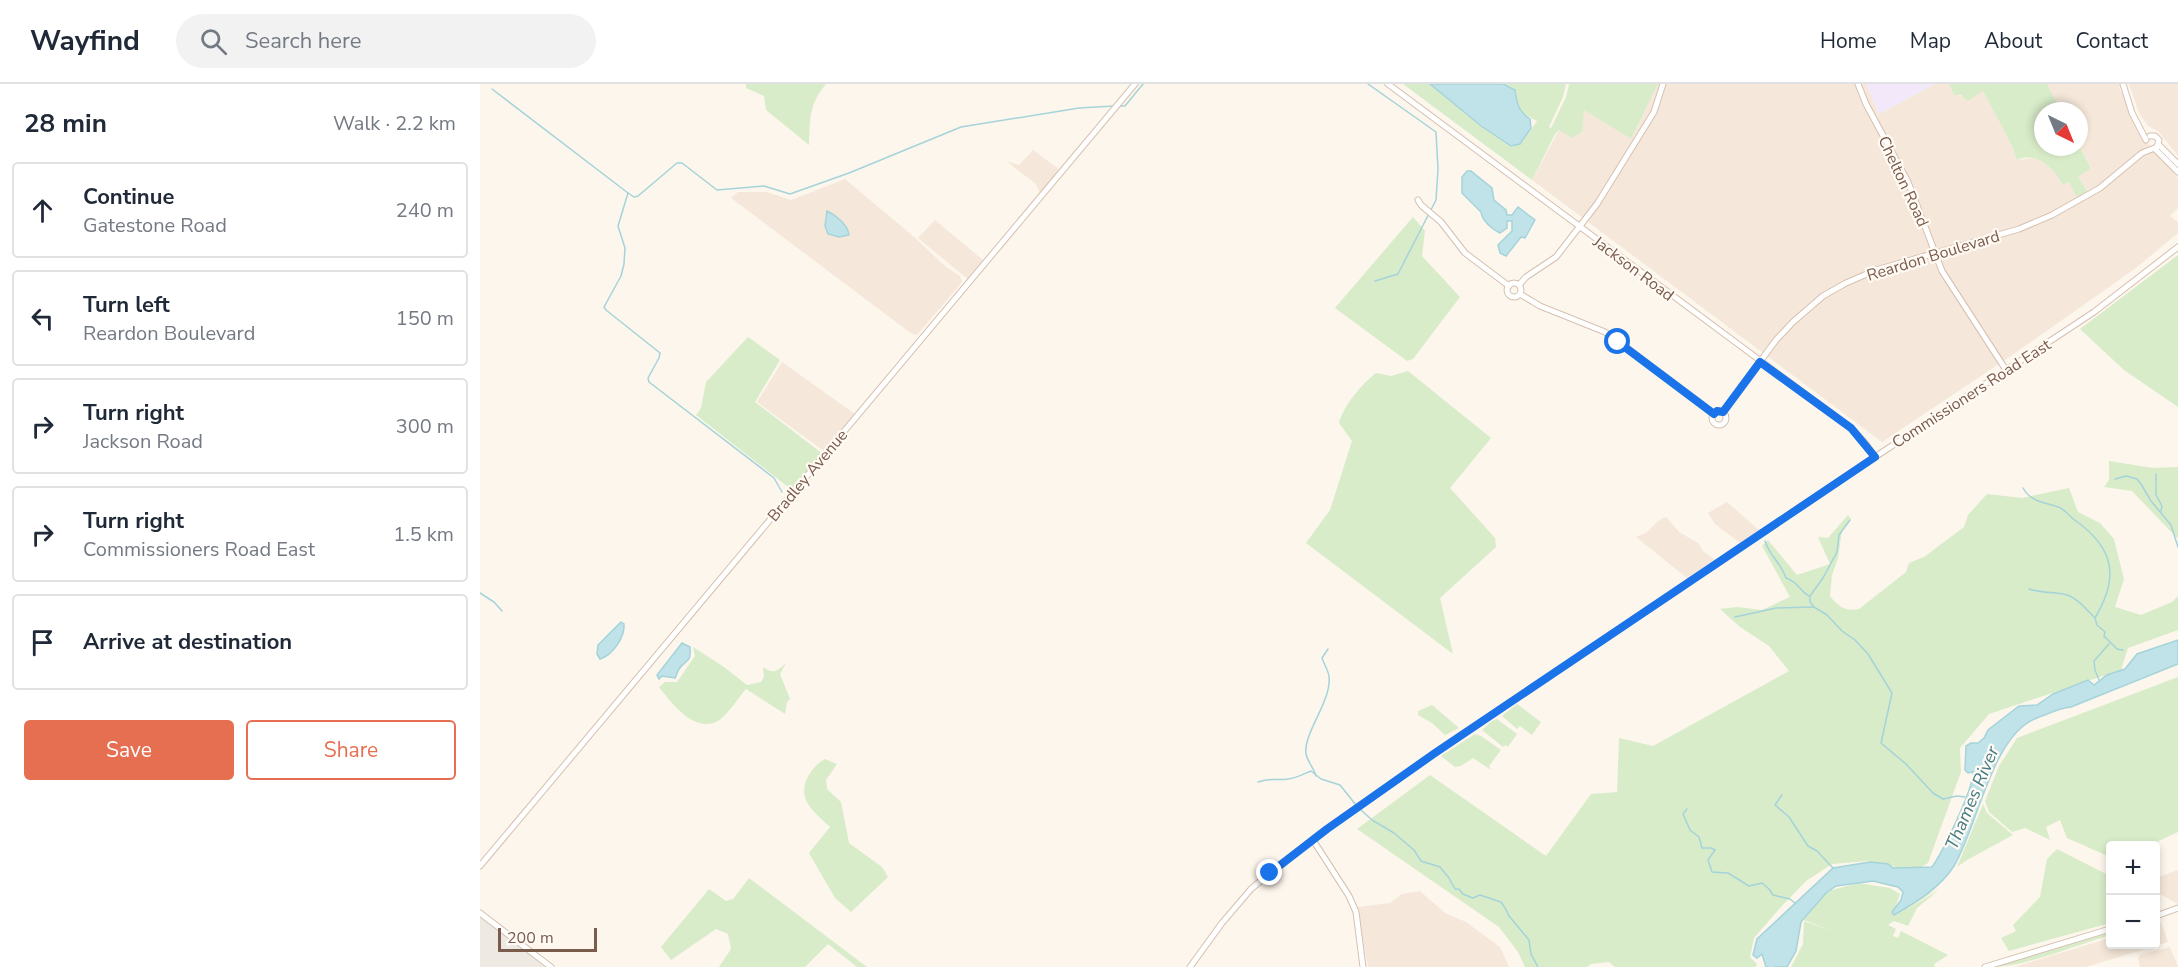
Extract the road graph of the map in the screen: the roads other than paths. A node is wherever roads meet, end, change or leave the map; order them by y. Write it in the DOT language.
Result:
graph roads {
  1 [pos="1136,84"];
  2 [pos="1388,84"];
  3 [pos="1664,84"];
  4 [pos="1858,84"];
  5 [pos="2123,84"];
  6 [pos="2151,144"];
  7 [pos="2178,164"];
  8 [pos="2178,172"];
  9 [pos="1418,200"];
  10 [pos="1579,228"];
  11 [pos="2178,247"];
  12 [pos="1935,254"];
  13 [pos="1519,285"];
  14 [pos="1509,286"];
  15 [pos="1520,294"];
  16 [pos="1760,362"];
  17 [pos="2006,370"];
  18 [pos="1723,412"];
  19 [pos="1714,414"];
  20 [pos="1875,457"];
  21 [pos="1313,840"];
  22 [pos="480,866"];
  23 [pos="2178,908"];
  24 [pos="480,913"];
  25 [pos="2160,915"];
  26 [pos="2106,930"];
  27 [pos="551,967"];
  28 [pos="1190,967"];
  29 [pos="1363,967"];
  30 [pos="1985,967"];
  1 -- 22 [label="main road, Bradley Avenue"];
  2 -- 10 [label="main road, Jackson Road"];
  3 -- 10 [label="main road"];
  4 -- 12 [label="main road, Chelton Road"];
  5 -- 6 [label="main road"];
  6 -- 7 [label="main road"];
  6 -- 8 [label="main road"];
  6 -- 12 [label="main road, Reardon Boulevard"];
  9 -- 14 [label="main road"];
  10 -- 13 [label="main road"];
  10 -- 16 [label="main road, Jackson Road"];
  11 -- 17 [label="main road, Commissioners Road East"];
  12 -- 16 [label="main road, Reardon Boulevard"];
  12 -- 17 [label="main road, Chelton Road"];
  13 -- 14 [label="main road"];
  13 -- 15 [label="main road"];
  14 -- 15 [label="main road"];
  15 -- 19 [label="main road"];
  16 -- 18 [label="main road, Reardon Boulevard"];
  16 -- 20 [label="main road, Jackson Road"];
  17 -- 20 [label="main road, Commissioners Road East"];
  18 -- 19 [label="main road"];
  18 -- 19 [label="main road"];
  20 -- 21 [label="main road, Commissioners Road East"];
  21 -- 28 [label="main road, Commissioners Road East"];
  21 -- 29 [label="main road"];
  23 -- 25 [label="main road"];
  24 -- 27 [label="main road"];
  26 -- 30 [label="main road"];
}
